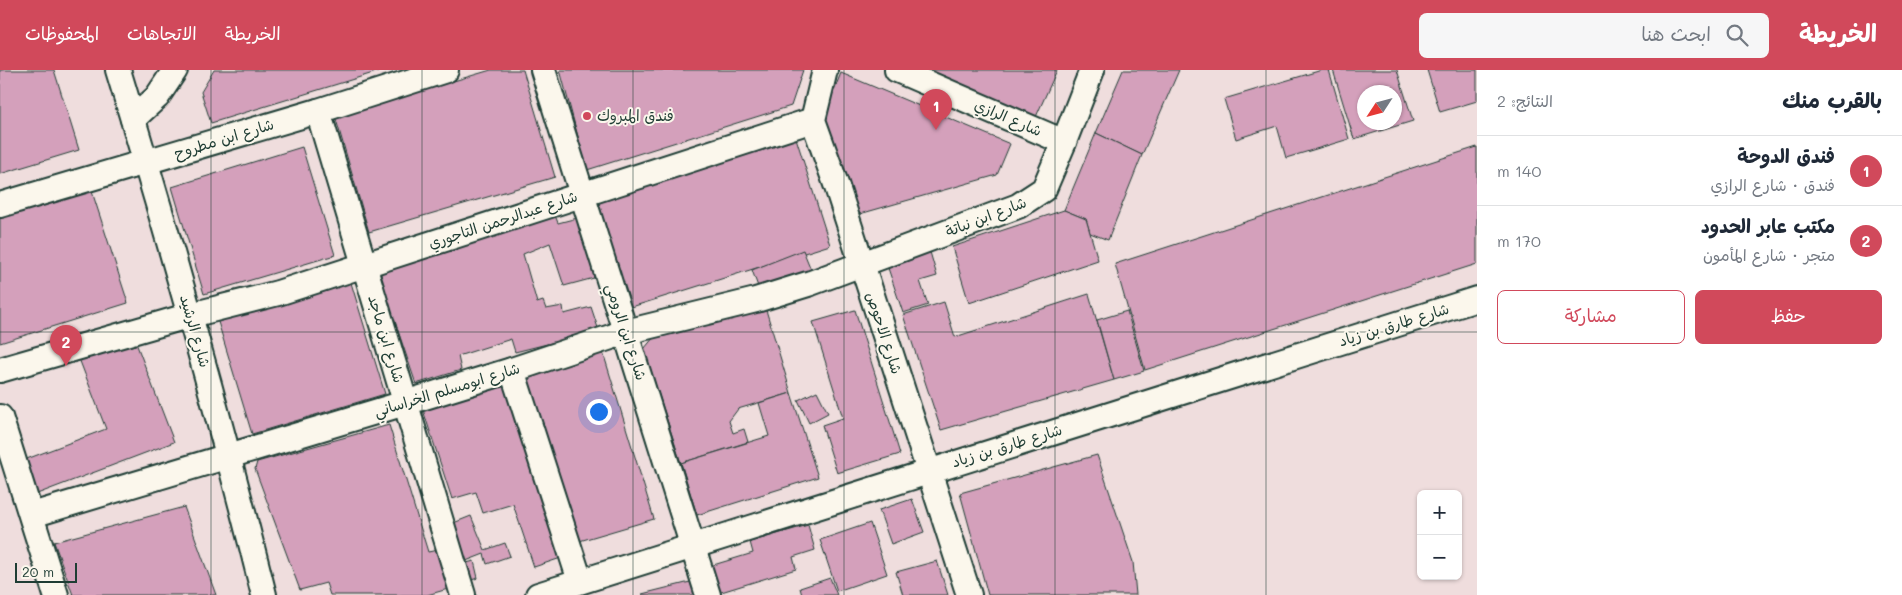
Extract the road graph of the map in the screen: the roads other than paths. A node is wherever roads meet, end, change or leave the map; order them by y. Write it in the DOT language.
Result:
graph roads {
  1 [pos="118,70"];
  2 [pos="175,70"];
  3 [pos="446,70"];
  4 [pos="543,70"];
  5 [pos="825,70"];
  6 [pos="897,70"];
  7 [pos="1092,70"];
  8 [pos="318,111"];
  9 [pos="133,119"];
  10 [pos="812,120"];
  11 [pos="1064,142"];
  12 [pos="146,162"];
  13 [pos="582,194"];
  14 [pos="0,205"];
  15 [pos="861,263"];
  16 [pos="364,265"];
  17 [pos="1477,299"];
  18 [pos="191,315"];
  19 [pos="626,332"];
  20 [pos="0,370"];
  21 [pos="512,370"];
  22 [pos="405,403"];
  23 [pos="0,417"];
  24 [pos="229,455"];
  25 [pos="929,471"];
  26 [pos="32,515"];
  27 [pos="693,546"];
  28 [pos="580,581"];
  29 [pos="56,595"];
  30 [pos="264,595"];
  31 [pos="463,595"];
  32 [pos="538,595"];
  33 [pos="708,595"];
  34 [pos="969,595"];
  1 -- 9 [label="street, شارع الرشيد"];
  2 -- 9 [label="street"];
  3 -- 8 [label="street, شارع ابن مطروح"];
  4 -- 13 [label="street, شارع ابن الرومي"];
  5 -- 10 [label="street"];
  6 -- 11 [label="street, شارع الرازي"];
  7 -- 11 [label="street, شارع ابن نباتة"];
  8 -- 12 [label="street, شارع ابن مطروح"];
  8 -- 16 [label="street, شارع ابن ماجد"];
  9 -- 12 [label="street, شارع الرشيد"];
  10 -- 13 [label="street, شارع عبدالرحمن التاجوري"];
  10 -- 15 [label="street, شارع الاحوص"];
  11 -- 15 [label="street, شارع ابن نباتة"];
  12 -- 14 [label="street, شارع ابن مطروح"];
  12 -- 18 [label="street, شارع الرشيد"];
  13 -- 16 [label="street, شارع عبدالرحمن التاجوري"];
  13 -- 19 [label="street, شارع ابن الرومي"];
  15 -- 19 [label="street, شارع ابومسلم الخراساني"];
  15 -- 25 [label="street, شارع الاحوص"];
  16 -- 18 [label="street, شارع عبدالرحمن التاجوري"];
  16 -- 22 [label="street, شارع ابن ماجد"];
  17 -- 25 [label="street, شارع طارق بن زياد"];
  18 -- 20 [label="street, شارع عبدالرحمن التاجوري"];
  18 -- 24 [label="street, شارع الرشيد"];
  19 -- 21 [label="street, شارع ابومسلم الخراساني"];
  19 -- 27 [label="street, شارع ابن الرومي"];
  21 -- 22 [label="street, شارع ابومسلم الخراساني"];
  21 -- 28 [label="street"];
  22 -- 24 [label="street, شارع ابومسلم الخراساني"];
  22 -- 31 [label="street, شارع ابن ماجد"];
  23 -- 26 [label="street"];
  24 -- 26 [label="street, شارع ابومسلم الخراساني"];
  24 -- 30 [label="street, شارع الرشيد"];
  25 -- 27 [label="street, شارع طارق بن زياد"];
  25 -- 34 [label="street, شارع الاحوص"];
  26 -- 29 [label="street"];
  27 -- 28 [label="street, شارع طارق بن زياد"];
  27 -- 33 [label="street, شارع ابن الرومي"];
  28 -- 32 [label="street, شارع طارق بن زياد"];
}
